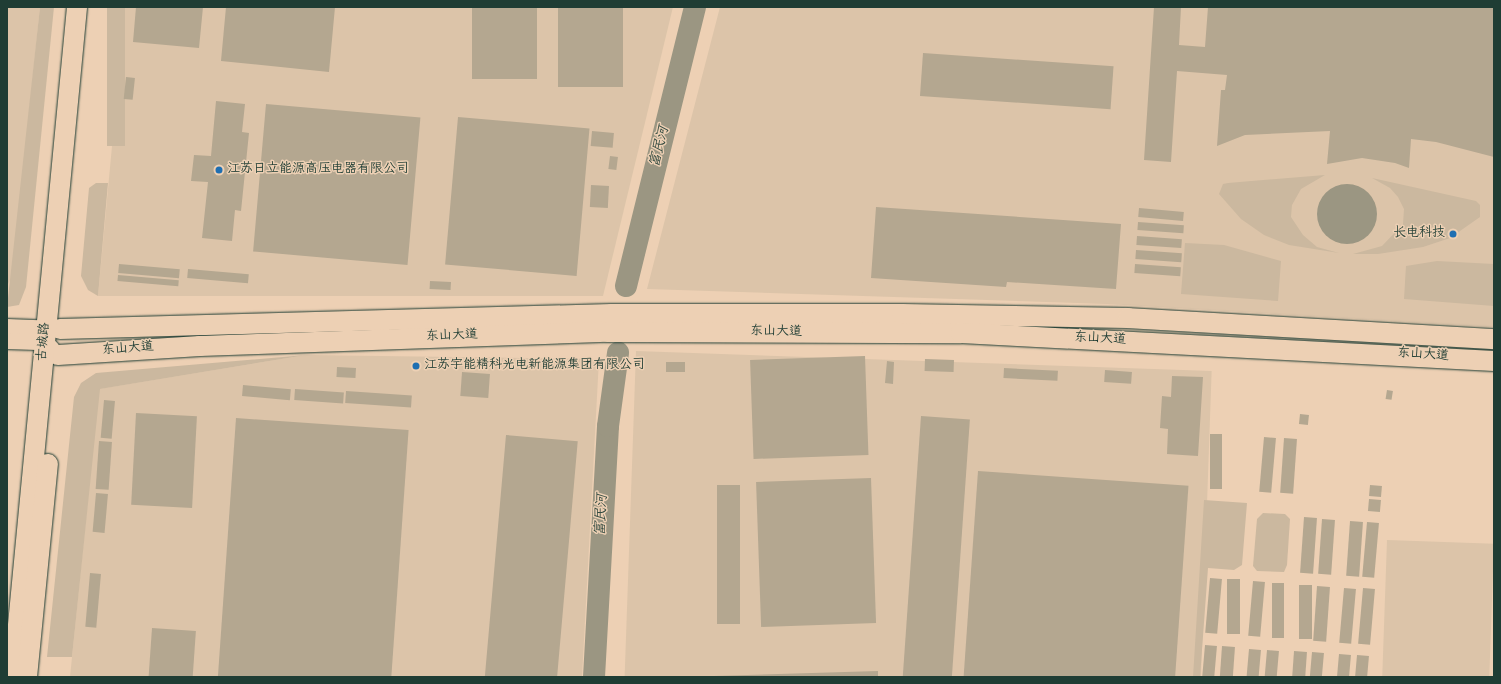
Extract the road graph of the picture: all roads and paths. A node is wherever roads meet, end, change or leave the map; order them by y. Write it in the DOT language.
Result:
graph roads {
  1 [pos="77,7"];
  2 [pos="90,7"];
  3 [pos="7,327"];
  4 [pos="52,338"];
  5 [pos="1494,339"];
  6 [pos="7,341"];
  7 [pos="1494,361"];
  8 [pos="13,677"];
  9 [pos="27,677"];
  1 -- 4 [label="main road, 古城路"];
  2 -- 4 [label="main road, 古城路"];
  3 -- 4 [label="street"];
  4 -- 5 [label="main road, 东山大道"];
  4 -- 6 [label="street"];
  4 -- 7 [label="main road, 东山大道"];
  4 -- 8 [label="main road, 古城路"];
  4 -- 9 [label="main road, 古城路"];
}
